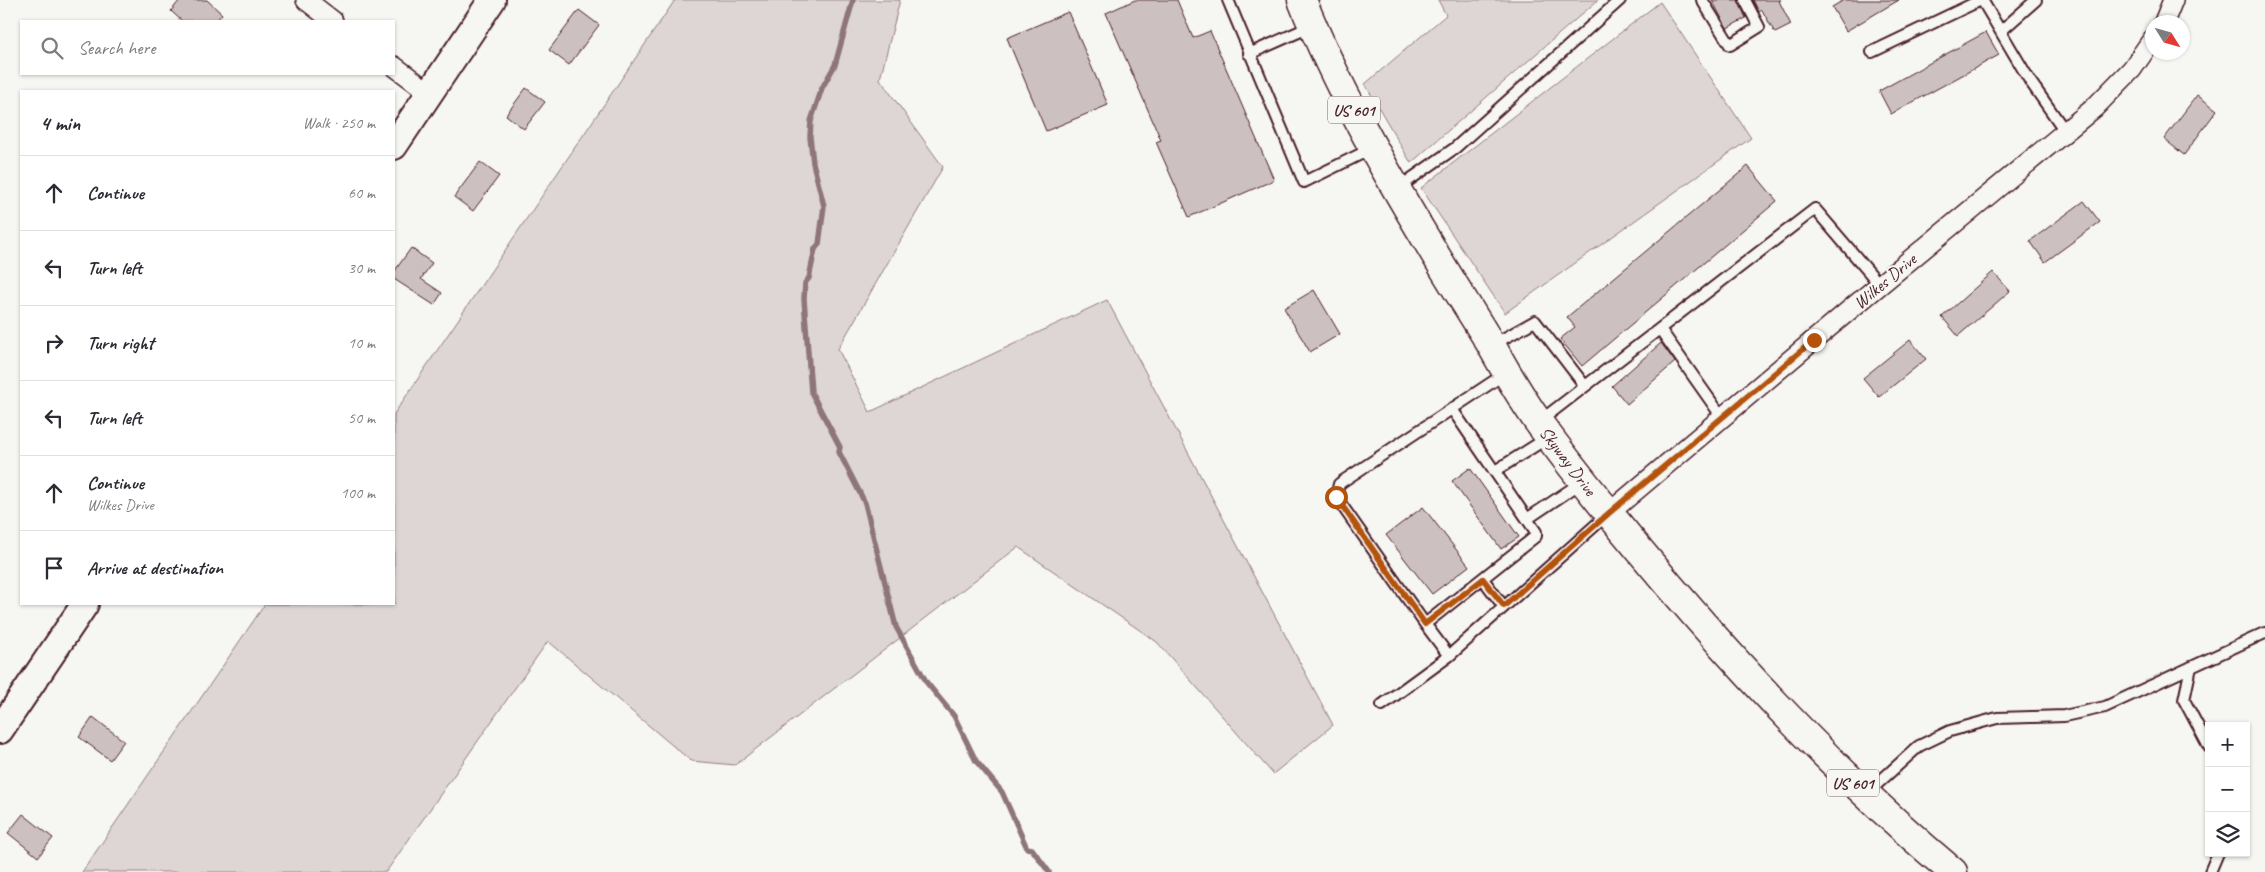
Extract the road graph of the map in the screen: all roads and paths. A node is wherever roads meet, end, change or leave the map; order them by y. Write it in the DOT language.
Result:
graph roads {
  1 [pos="306,0"];
  2 [pos="492,0"];
  3 [pos="1228,0"];
  4 [pos="1302,0"];
  5 [pos="1620,0"];
  6 [pos="1702,0"];
  7 [pos="1745,0"];
  8 [pos="1981,0"];
  9 [pos="2036,0"];
  10 [pos="2173,0"];
  11 [pos="2167,15"];
  12 [pos="332,20"];
  13 [pos="1312,26"];
  14 [pos="2000,31"];
  15 [pos="2145,49"];
  16 [pos="1872,52"];
  17 [pos="1249,54"];
  18 [pos="395,67"];
  19 [pos="430,93"];
  20 [pos="2065,131"];
  21 [pos="395,145"];
  22 [pos="1374,148"];
  23 [pos="1397,189"];
  24 [pos="1880,285"];
  25 [pos="1660,329"];
  26 [pos="1491,345"];
  27 [pos="1507,372"];
  28 [pos="1585,386"];
  29 [pos="1452,408"];
  30 [pos="1722,417"];
  31 [pos="1544,429"];
  32 [pos="1495,472"];
  33 [pos="1583,481"];
  34 [pos="1609,513"];
  35 [pos="1527,519"];
  36 [pos="1483,579"];
  37 [pos="84,605"];
  38 [pos="1504,606"];
  39 [pos="1425,624"];
  40 [pos="2265,633"];
  41 [pos="1449,656"];
  42 [pos="2191,667"];
  43 [pos="1382,706"];
  44 [pos="0,730"];
  45 [pos="2205,739"];
  46 [pos="1865,794"];
  47 [pos="2216,857"];
  48 [pos="1953,872"];
  49 [pos="2210,872"];
  1 -- 12 [label="street"];
  2 -- 19 [label="street"];
  3 -- 17 [label="lane"];
  4 -- 13 [label="highway, Skyway Drive / US 601"];
  5 -- 23 [label="lane"];
  6 -- 7 [label="lane"];
  8 -- 14 [label="lane"];
  8 -- 16 [label="lane"];
  9 -- 14 [label="lane"];
  10 -- 11 [label="street"];
  13 -- 17 [label="lane"];
  13 -- 22 [label="highway, Skyway Drive / US 601"];
  14 -- 20 [label="lane"];
  15 -- 20 [label="street, Wilkes Drive"];
  17 -- 22 [label="lane"];
  18 -- 19 [label="street"];
  19 -- 21 [label="street"];
  20 -- 24 [label="street, Wilkes Drive"];
  22 -- 23 [label="highway, Skyway Drive / US 601"];
  23 -- 26 [label="highway, Skyway Drive / US 601"];
  24 -- 25 [label="lane"];
  24 -- 30 [label="street, Wilkes Drive"];
  25 -- 28 [label="lane"];
  25 -- 30 [label="lane"];
  26 -- 27 [label="highway, Skyway Drive / US 601"];
  26 -- 28 [label="lane"];
  27 -- 29 [label="lane"];
  27 -- 31 [label="highway, Skyway Drive / US 601"];
  28 -- 31 [label="lane"];
  29 -- 32 [label="lane"];
  29 -- 39 [label="lane"];
  30 -- 34 [label="street, Wilkes Drive"];
  31 -- 32 [label="lane"];
  31 -- 33 [label="highway, Skyway Drive / US 601"];
  32 -- 35 [label="lane"];
  33 -- 34 [label="highway, Skyway Drive / US 601"];
  33 -- 35 [label="lane"];
  34 -- 38 [label="lane"];
  34 -- 46 [label="highway, Skyway Drive / US 601"];
  35 -- 36 [label="lane"];
  36 -- 38 [label="lane"];
  36 -- 39 [label="lane"];
  37 -- 44 [label="street"];
  38 -- 41 [label="lane"];
  39 -- 41 [label="lane"];
  40 -- 42 [label="lane"];
  41 -- 43 [label="lane"];
  42 -- 45 [label="lane"];
  42 -- 46 [label="lane"];
  46 -- 48 [label="highway, Skyway Drive / US 601"];
  47 -- 49 [label="lane"];
}
